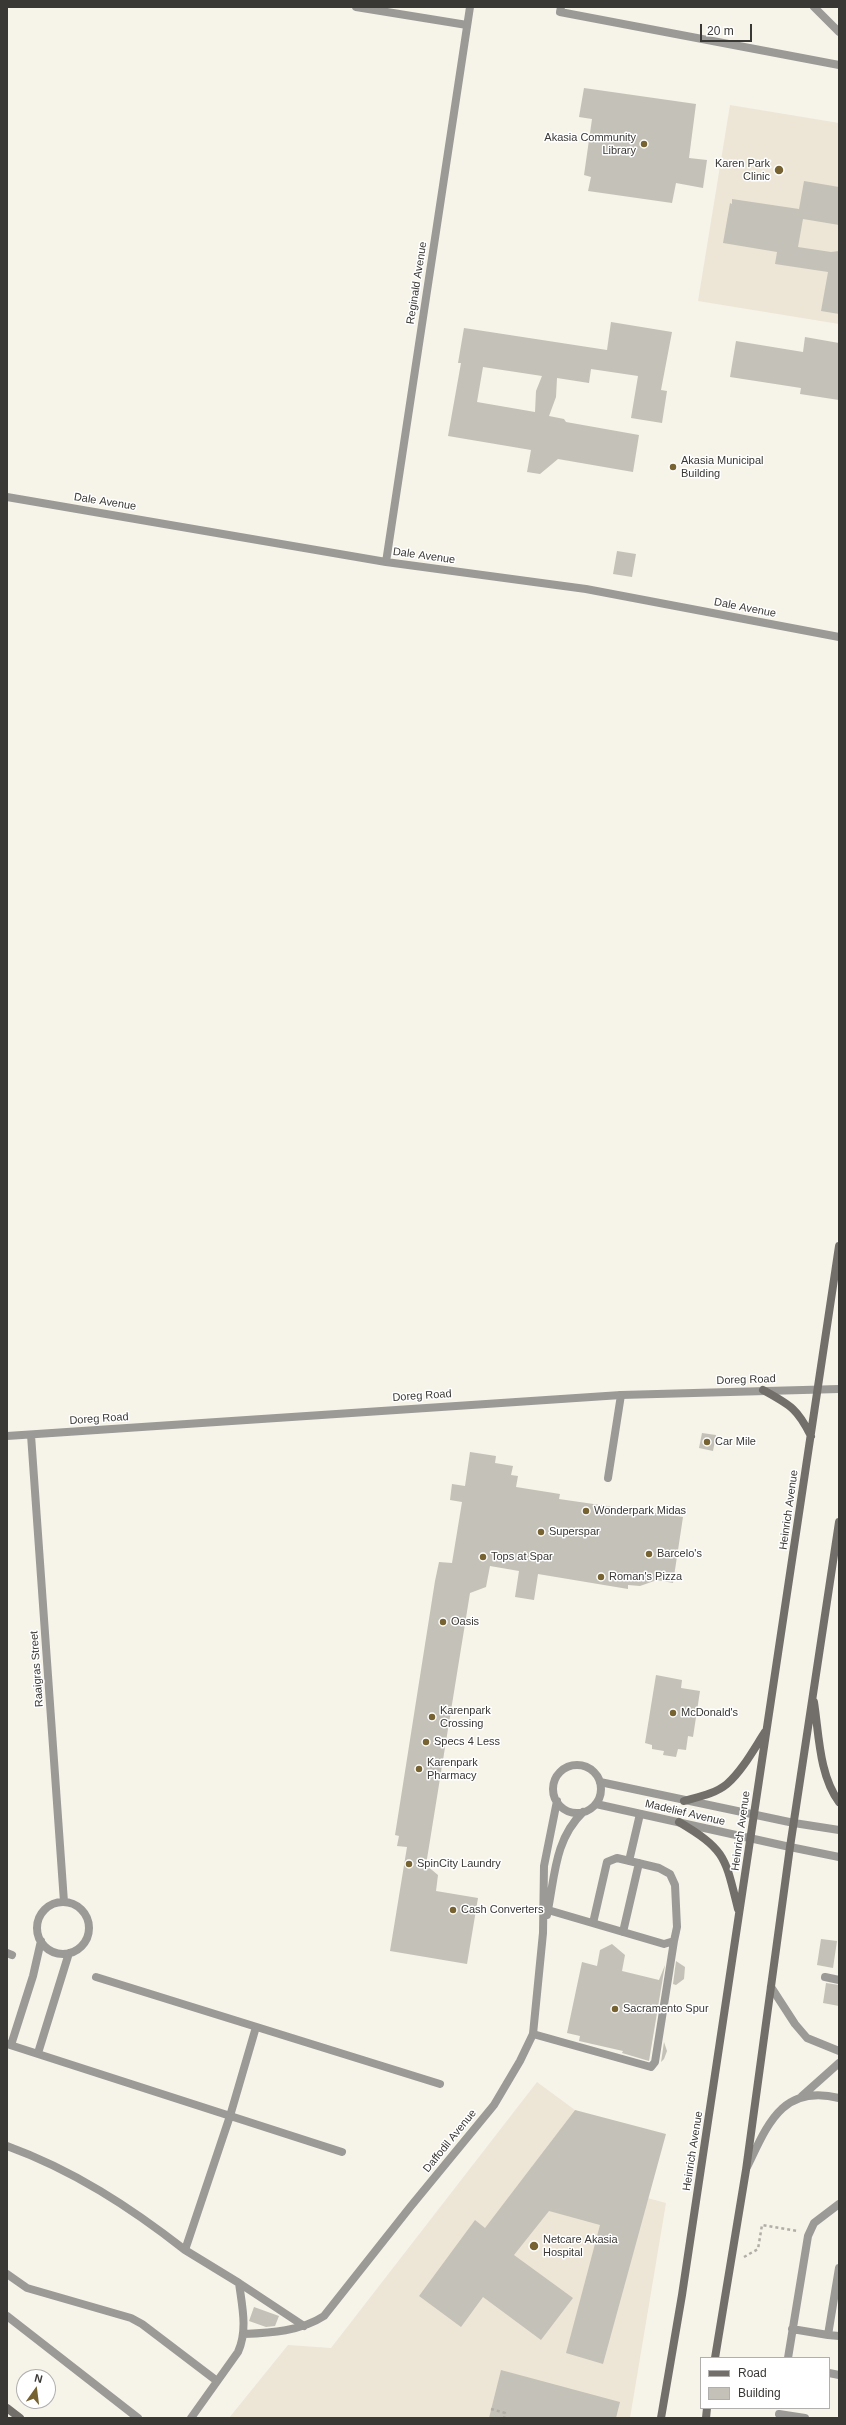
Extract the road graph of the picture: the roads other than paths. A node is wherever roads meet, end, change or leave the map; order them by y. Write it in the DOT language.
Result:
graph roads {
  1 [pos="356,7"];
  2 [pos="470,7"];
  3 [pos="561,7"];
  4 [pos="814,7"];
  5 [pos="467,25"];
  6 [pos="839,32"];
  7 [pos="839,64"];
  8 [pos="7,497"];
  9 [pos="386,562"];
  10 [pos="839,637"];
  11 [pos="839,1246"];
  12 [pos="839,1389"];
  13 [pos="763,1390"];
  14 [pos="817,1390"];
  15 [pos="621,1395"];
  16 [pos="31,1435"];
  17 [pos="7,1436"];
  18 [pos="811,1436"];
  19 [pos="608,1478"];
  20 [pos="839,1522"];
  21 [pos="813,1693"];
  22 [pos="767,1730"];
  23 [pos="600,1782"];
  24 [pos="557,1801"];
  25 [pos="684,1801"];
  26 [pos="839,1802"];
  27 [pos="596,1804"];
  28 [pos="583,1812"];
  29 [pos="640,1814"];
  30 [pos="754,1815"];
  31 [pos="679,1822"];
  32 [pos="794,1823"];
  33 [pos="839,1830"];
  34 [pos="751,1839"];
  35 [pos="790,1847"];
  36 [pos="839,1857"];
  37 [pos="629,1861"];
  38 [pos="639,1863"];
  39 [pos="64,1902"];
  40 [pos="548,1910"];
  41 [pos="739,1914"];
  42 [pos="593,1923"];
  43 [pos="623,1932"];
  44 [pos="543,1933"];
  45 [pos="41,1941"];
  46 [pos="674,1941"];
  47 [pos="69,1953"];
  48 [pos="96,1977"];
  49 [pos="826,1978"];
  50 [pos="839,1980"];
  51 [pos="771,1987"];
  52 [pos="256,2027"];
  53 [pos="533,2034"];
  54 [pos="9,2044"];
  55 [pos="839,2050"];
  56 [pos="38,2053"];
  57 [pos="839,2063"];
  58 [pos="440,2084"];
  59 [pos="802,2096"];
  60 [pos="839,2098"];
  61 [pos="230,2116"];
  62 [pos="7,2146"];
  63 [pos="342,2152"];
  64 [pos="746,2170"];
  65 [pos="839,2204"];
  66 [pos="185,2250"];
  67 [pos="839,2268"];
  68 [pos="7,2274"];
  69 [pos="239,2283"];
  70 [pos="838,2285"];
  71 [pos="7,2316"];
  72 [pos="304,2326"];
  73 [pos="792,2329"];
  74 [pos="244,2334"];
  75 [pos="828,2334"];
  76 [pos="839,2336"];
  77 [pos="715,2357"];
  78 [pos="788,2357"];
  79 [pos="217,2381"];
  80 [pos="7,2408"];
  81 [pos="779,2413"];
  82 [pos="20,2418"];
  83 [pos="138,2418"];
  84 [pos="191,2418"];
  85 [pos="661,2418"];
  86 [pos="805,2418"];
  1 -- 5 [label="street"];
  2 -- 5 [label="street, Reginald Avenue"];
  3 -- 7 [label="street"];
  4 -- 6 [label="street"];
  5 -- 9 [label="street, Reginald Avenue"];
  8 -- 9 [label="street, Dale Avenue"];
  9 -- 10 [label="street, Dale Avenue"];
  11 -- 14 [label="street, Heinrich Avenue"];
  12 -- 14 [label="street, Doreg Road"];
  13 -- 14 [label="street, Doreg Road"];
  13 -- 15 [label="street, Doreg Road"];
  13 -- 18 [label="street"];
  14 -- 18 [label="street, Heinrich Avenue"];
  15 -- 16 [label="street, Doreg Road"];
  15 -- 19 [label="street"];
  16 -- 17 [label="street, Doreg Road"];
  16 -- 39 [label="street, Raaigras Street"];
  18 -- 22 [label="street, Heinrich Avenue"];
  20 -- 21 [label="street"];
  21 -- 26 [label="street"];
  21 -- 32 [label="street"];
  22 -- 25 [label="street"];
  22 -- 30 [label="street, Heinrich Avenue"];
  23 -- 24 [label="street, Daffodil Avenue"];
  23 -- 25 [label="street, Madelief Avenue"];
  23 -- 27 [label="street"];
  24 -- 28 [label="street"];
  24 -- 44 [label="street, Daffodil Avenue"];
  25 -- 30 [label="street, Madelief Avenue"];
  27 -- 28 [label="street, Daffodil Avenue"];
  27 -- 29 [label="street, Madelief Avenue"];
  28 -- 40 [label="street, Daffodil Avenue"];
  29 -- 31 [label="street, Madelief Avenue"];
  29 -- 37 [label="street"];
  30 -- 32 [label="street, Madelief Avenue"];
  30 -- 34 [label="street, Heinrich Avenue"];
  31 -- 34 [label="street, Madelief Avenue"];
  31 -- 41 [label="street"];
  32 -- 33 [label="street, Madelief Avenue"];
  32 -- 35 [label="street"];
  34 -- 35 [label="street, Madelief Avenue"];
  34 -- 41 [label="street, Heinrich Avenue"];
  35 -- 36 [label="street, Madelief Avenue"];
  35 -- 51 [label="street"];
  37 -- 38 [label="street"];
  37 -- 42 [label="street"];
  38 -- 43 [label="street"];
  38 -- 46 [label="street"];
  39 -- 45 [label="street"];
  39 -- 47 [label="street"];
  40 -- 42 [label="street"];
  40 -- 44 [label="street, Daffodil Avenue"];
  41 -- 85 [label="street, Heinrich Avenue"];
  42 -- 43 [label="street"];
  43 -- 46 [label="street"];
  44 -- 53 [label="street, Daffodil Avenue"];
  45 -- 47 [label="street"];
  45 -- 54 [label="street"];
  46 -- 53 [label="street"];
  47 -- 56 [label="street"];
  48 -- 52 [label="street"];
  49 -- 50 [label="street"];
  51 -- 55 [label="street"];
  51 -- 64 [label="street"];
  52 -- 58 [label="street"];
  52 -- 61 [label="street"];
  53 -- 72 [label="street, Daffodil Avenue"];
  54 -- 56 [label="street"];
  56 -- 61 [label="street"];
  57 -- 59 [label="street"];
  59 -- 60 [label="street"];
  59 -- 64 [label="street"];
  61 -- 63 [label="street"];
  61 -- 66 [label="street"];
  62 -- 66 [label="street"];
  64 -- 77 [label="street"];
  65 -- 73 [label="street"];
  66 -- 69 [label="street"];
  67 -- 70 [label="street"];
  68 -- 79 [label="street"];
  69 -- 72 [label="street"];
  69 -- 74 [label="street"];
  70 -- 75 [label="street"];
  71 -- 83 [label="street"];
  72 -- 74 [label="street, Daffodil Avenue"];
  73 -- 75 [label="street"];
  73 -- 78 [label="street"];
  74 -- 79 [label="street"];
  75 -- 76 [label="street"];
  79 -- 84 [label="street"];
  80 -- 82 [label="street"];
  81 -- 86 [label="street"];
}
